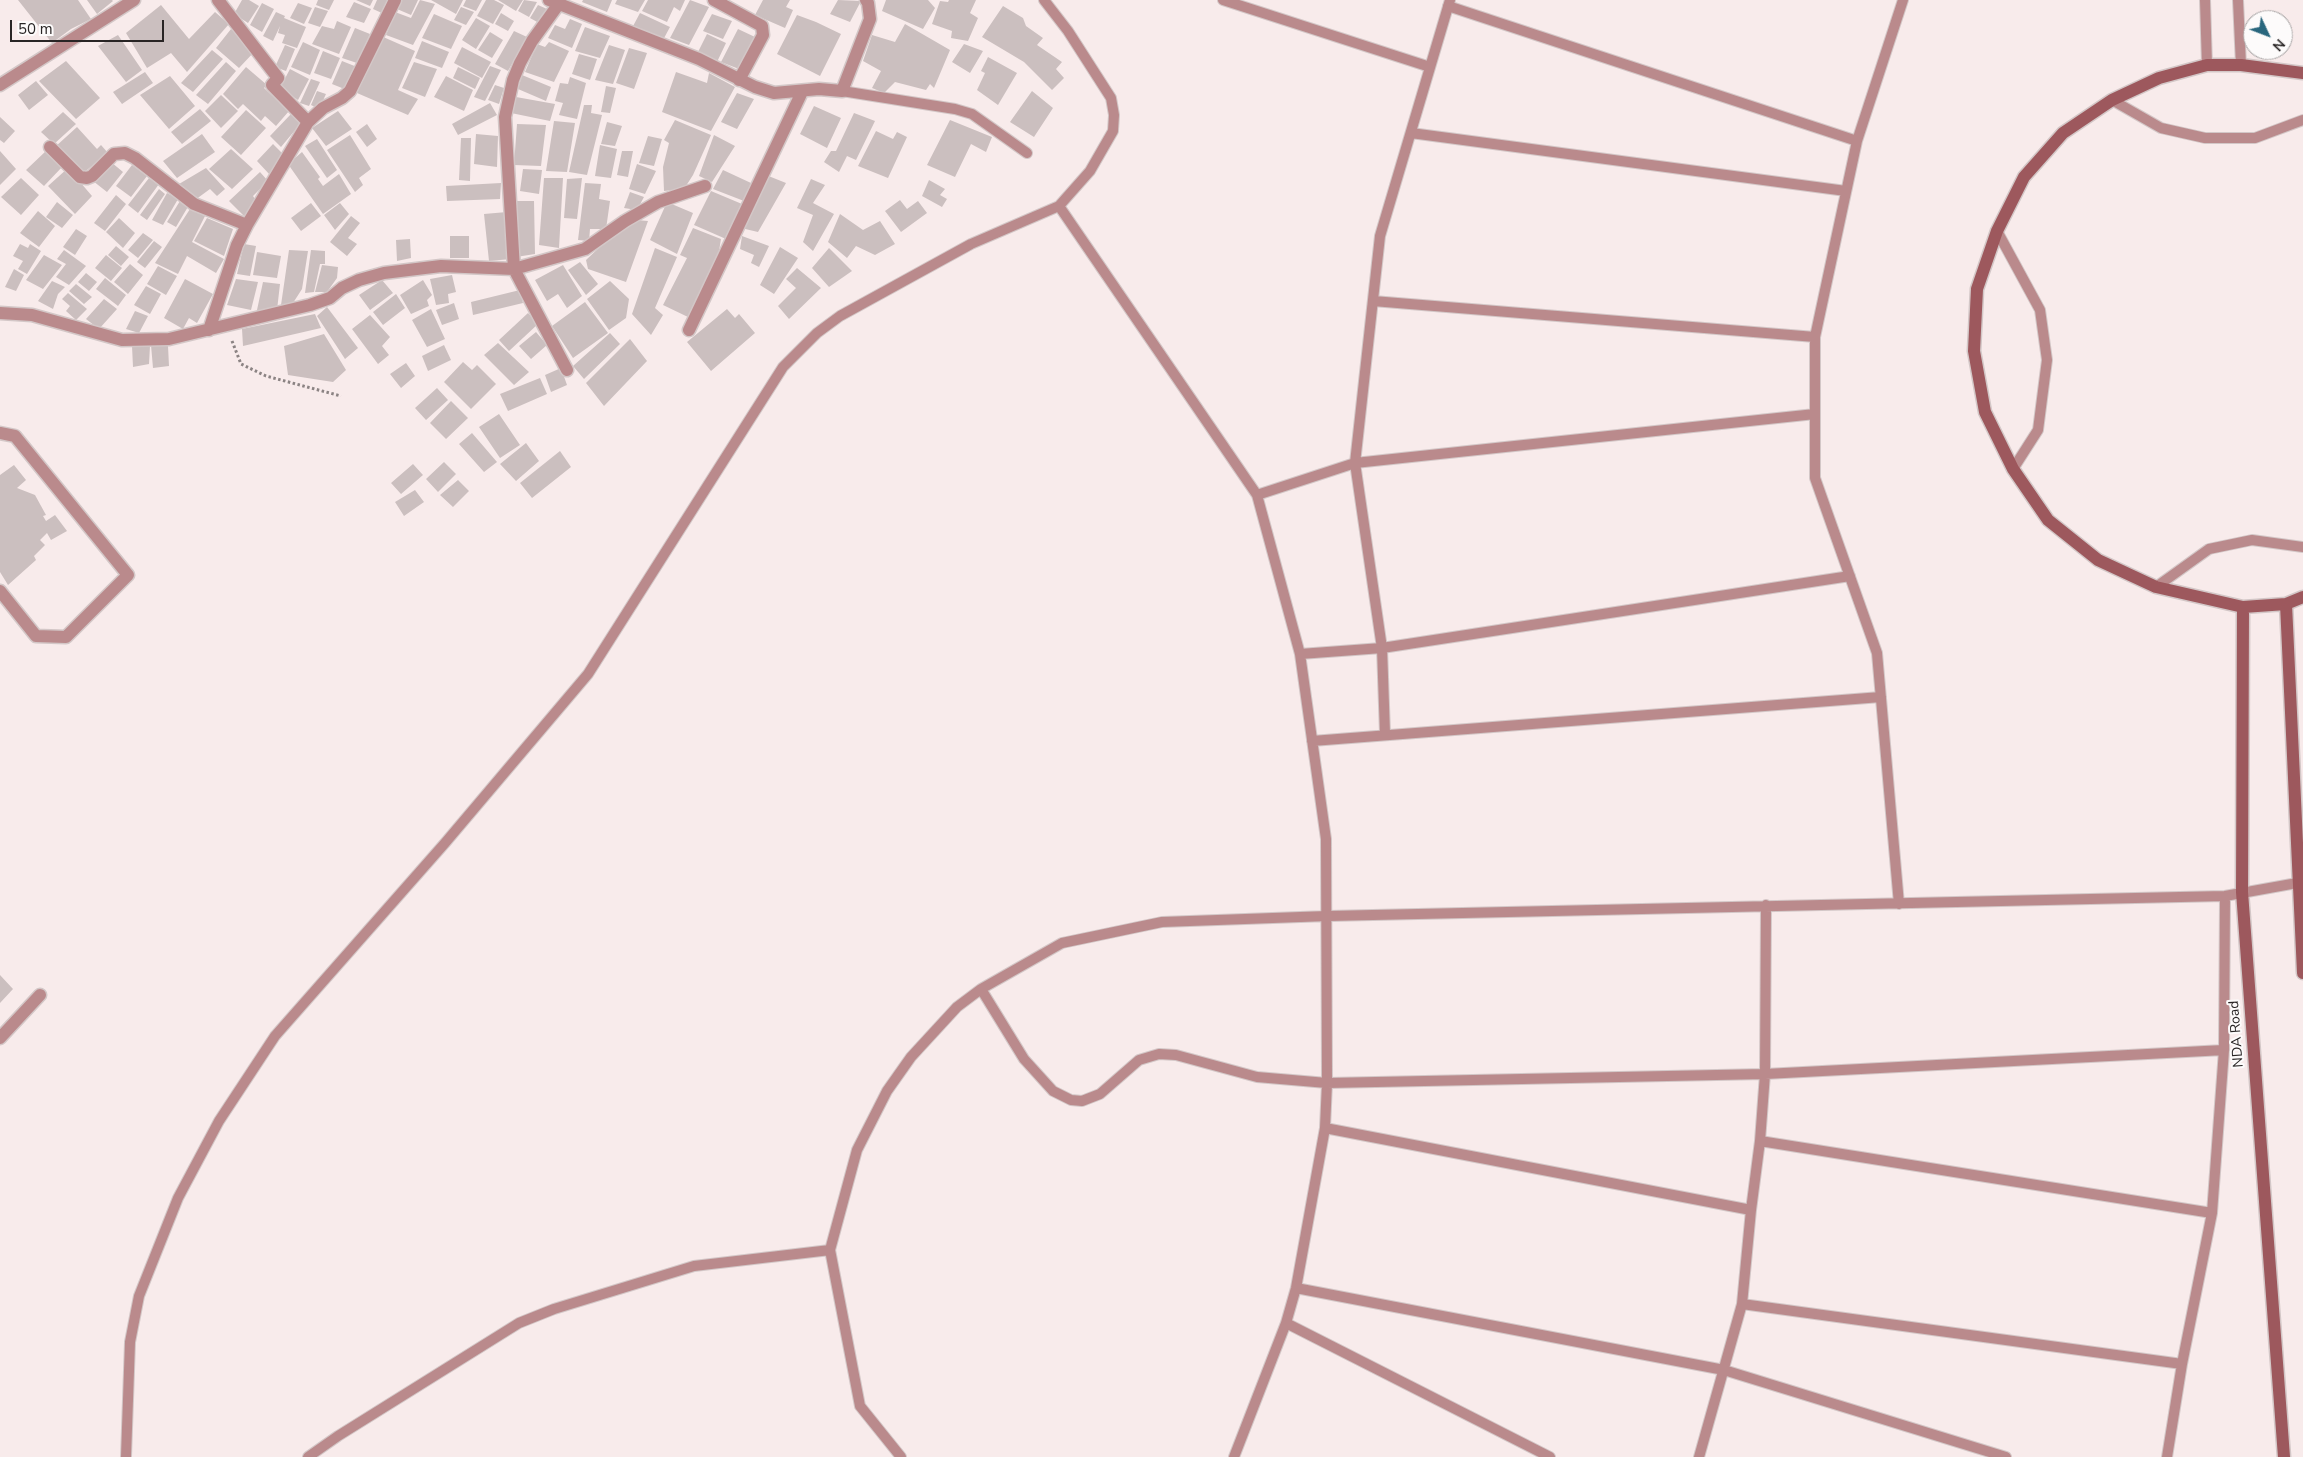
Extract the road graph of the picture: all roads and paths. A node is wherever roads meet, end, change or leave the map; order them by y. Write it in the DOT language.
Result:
graph roads {
  1 [pos="134,0"];
  2 [pos="218,0"];
  3 [pos="395,0"];
  4 [pos="714,0"];
  5 [pos="866,0"];
  6 [pos="1044,0"];
  7 [pos="1223,0"];
  8 [pos="1903,0"];
  9 [pos="2205,0"];
  10 [pos="2238,0"];
  11 [pos="554,2"];
  12 [pos="1449,3"];
  13 [pos="2207,65"];
  14 [pos="2241,65"];
  15 [pos="1430,67"];
  16 [pos="2303,73"];
  17 [pos="739,80"];
  18 [pos="0,85"];
  19 [pos="842,91"];
  20 [pos="802,92"];
  21 [pos="2112,100"];
  22 [pos="2303,120"];
  23 [pos="308,122"];
  24 [pos="1410,133"];
  25 [pos="1857,141"];
  26 [pos="50,147"];
  27 [pos="1027,153"];
  28 [pos="705,186"];
  29 [pos="1846,191"];
  30 [pos="1059,206"];
  31 [pos="247,225"];
  32 [pos="1997,231"];
  33 [pos="514,269"];
  34 [pos="1373,301"];
  35 [pos="0,313"];
  36 [pos="229,325"];
  37 [pos="209,330"];
  38 [pos="689,330"];
  39 [pos="1815,337"];
  40 [pos="567,370"];
  41 [pos="341,396"];
  42 [pos="1815,414"];
  43 [pos="0,433"];
  44 [pos="1355,463"];
  45 [pos="2013,469"];
  46 [pos="1257,495"];
  47 [pos="2303,547"];
  48 [pos="1850,576"];
  49 [pos="2156,586"];
  50 [pos="0,591"];
  51 [pos="2303,597"];
  52 [pos="2286,604"];
  53 [pos="2243,607"];
  54 [pos="1382,648"];
  55 [pos="1300,654"];
  56 [pos="1881,697"];
  57 [pos="1385,734"];
  58 [pos="1312,741"];
  59 [pos="2301,883"];
  60 [pos="2242,892"];
  61 [pos="2225,896"];
  62 [pos="1899,904"];
  63 [pos="1766,906"];
  64 [pos="1328,916"];
  65 [pos="2303,973"];
  66 [pos="981,989"];
  67 [pos="40,995"];
  68 [pos="0,1038"];
  69 [pos="2224,1050"];
  70 [pos="1765,1074"];
  71 [pos="1328,1083"];
  72 [pos="1325,1128"];
  73 [pos="1760,1141"];
  74 [pos="1751,1210"];
  75 [pos="2212,1213"];
  76 [pos="830,1250"];
  77 [pos="1296,1288"];
  78 [pos="1742,1304"];
  79 [pos="1286,1323"];
  80 [pos="2182,1364"];
  81 [pos="1724,1370"];
  82 [pos="126,1457"];
  83 [pos="308,1457"];
  84 [pos="901,1457"];
  85 [pos="1234,1457"];
  86 [pos="1550,1457"];
  87 [pos="1699,1457"];
  88 [pos="2006,1457"];
  89 [pos="2167,1457"];
  90 [pos="2284,1457"];
  1 -- 18 [label="street"];
  2 -- 23 [label="street"];
  3 -- 23 [label="street"];
  4 -- 17 [label="street"];
  5 -- 19 [label="street"];
  6 -- 30 [label="lane"];
  7 -- 15 [label="lane"];
  8 -- 25 [label="lane"];
  9 -- 13 [label="lane"];
  10 -- 14 [label="lane"];
  11 -- 17 [label="street"];
  11 -- 33 [label="street"];
  12 -- 15 [label="lane"];
  12 -- 25 [label="lane"];
  13 -- 14 [label="street"];
  13 -- 21 [label="street"];
  14 -- 16 [label="street"];
  15 -- 24 [label="lane"];
  17 -- 20 [label="street"];
  19 -- 20 [label="street"];
  19 -- 27 [label="lane"];
  20 -- 38 [label="street"];
  21 -- 22 [label="lane"];
  21 -- 32 [label="street"];
  23 -- 31 [label="street"];
  24 -- 29 [label="lane"];
  24 -- 34 [label="lane"];
  25 -- 29 [label="lane"];
  26 -- 31 [label="street"];
  28 -- 33 [label="street"];
  29 -- 39 [label="lane"];
  30 -- 46 [label="lane"];
  30 -- 82 [label="lane"];
  31 -- 37 [label="street"];
  32 -- 45 [label="street"];
  32 -- 45 [label="lane"];
  33 -- 36 [label="street"];
  33 -- 40 [label="street"];
  34 -- 39 [label="lane"];
  34 -- 44 [label="lane"];
  35 -- 37 [label="street"];
  36 -- 37 [label="street"];
  36 -- 41 [label="path"];
  39 -- 42 [label="lane"];
  42 -- 44 [label="lane"];
  42 -- 48 [label="lane"];
  43 -- 50 [label="street"];
  44 -- 46 [label="lane"];
  44 -- 54 [label="lane"];
  45 -- 49 [label="street"];
  46 -- 55 [label="lane"];
  47 -- 49 [label="lane"];
  48 -- 54 [label="lane"];
  48 -- 56 [label="lane"];
  49 -- 53 [label="street"];
  51 -- 52 [label="street"];
  52 -- 53 [label="street"];
  52 -- 59 [label="street"];
  53 -- 60 [label="street, NDA Road"];
  54 -- 55 [label="lane"];
  54 -- 57 [label="lane"];
  55 -- 58 [label="lane"];
  56 -- 57 [label="lane"];
  56 -- 62 [label="lane"];
  57 -- 58 [label="lane"];
  58 -- 64 [label="lane"];
  59 -- 60 [label="lane"];
  59 -- 65 [label="street"];
  60 -- 61 [label="lane"];
  60 -- 90 [label="street, NDA Road"];
  61 -- 62 [label="lane"];
  61 -- 69 [label="lane"];
  62 -- 63 [label="lane"];
  63 -- 64 [label="lane"];
  63 -- 70 [label="lane"];
  64 -- 66 [label="lane"];
  64 -- 71 [label="lane"];
  66 -- 71 [label="lane"];
  66 -- 76 [label="lane"];
  67 -- 68 [label="street"];
  69 -- 70 [label="lane"];
  69 -- 75 [label="lane"];
  70 -- 71 [label="lane"];
  70 -- 73 [label="lane"];
  71 -- 72 [label="lane"];
  72 -- 74 [label="lane"];
  72 -- 77 [label="lane"];
  73 -- 74 [label="lane"];
  73 -- 75 [label="lane"];
  74 -- 78 [label="lane"];
  75 -- 80 [label="lane"];
  76 -- 83 [label="lane"];
  76 -- 84 [label="lane"];
  77 -- 79 [label="lane"];
  77 -- 81 [label="lane"];
  78 -- 80 [label="lane"];
  78 -- 81 [label="lane"];
  79 -- 85 [label="lane"];
  79 -- 86 [label="lane"];
  80 -- 89 [label="lane"];
  81 -- 87 [label="lane"];
  81 -- 88 [label="lane"];
}
